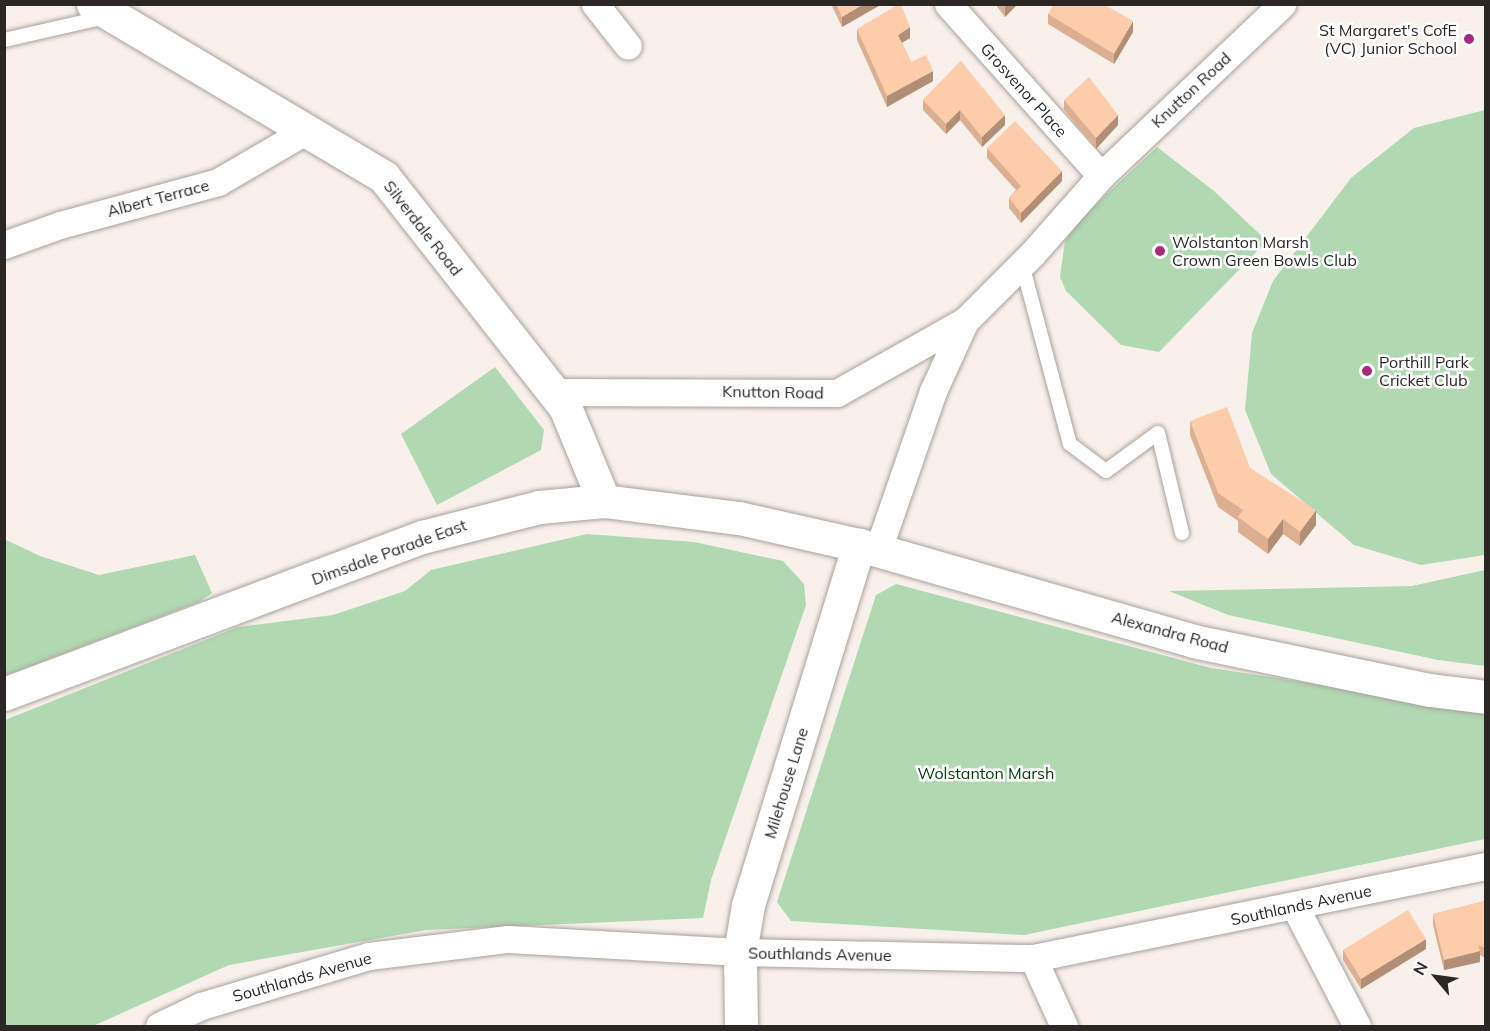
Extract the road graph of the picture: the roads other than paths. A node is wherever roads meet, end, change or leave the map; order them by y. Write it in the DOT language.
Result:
graph roads {
  1 [pos="595,4"];
  2 [pos="948,4"];
  3 [pos="1282,4"];
  4 [pos="102,10"];
  5 [pos="4,40"];
  6 [pos="628,46"];
  7 [pos="303,132"];
  8 [pos="1101,176"];
  9 [pos="4,245"];
  10 [pos="1028,259"];
  11 [pos="965,321"];
  12 [pos="553,392"];
  13 [pos="604,501"];
  14 [pos="1182,533"];
  15 [pos="875,538"];
  16 [pos="4,694"];
  17 [pos="1485,697"];
  18 [pos="1485,866"];
  19 [pos="1295,907"];
  20 [pos="740,952"];
  21 [pos="1033,958"];
  22 [pos="159,1026"];
  23 [pos="741,1026"];
  24 [pos="1064,1026"];
  25 [pos="1356,1026"];
  1 -- 6 [label="street"];
  2 -- 8 [label="street, Grosvenor Place"];
  3 -- 8 [label="street, Knutton Road"];
  4 -- 5 [label="lane"];
  4 -- 7 [label="main road, Silverdale Road"];
  7 -- 9 [label="street, Albert Terrace"];
  7 -- 12 [label="main road, Silverdale Road"];
  8 -- 10 [label="street, Knutton Road"];
  10 -- 11 [label="street, Knutton Road"];
  10 -- 14 [label="lane"];
  11 -- 12 [label="street, Knutton Road"];
  11 -- 15 [label="street"];
  12 -- 13 [label="main road, Silverdale Road"];
  13 -- 15 [label="main road, Dimsdale Parade East"];
  13 -- 16 [label="main road, Dimsdale Parade East"];
  15 -- 17 [label="main road, Alexandra Road"];
  15 -- 20 [label="main road, Milehouse Lane"];
  18 -- 19 [label="street, Southlands Avenue"];
  19 -- 21 [label="street, Southlands Avenue"];
  19 -- 25 [label="street"];
  20 -- 21 [label="street, Southlands Avenue"];
  20 -- 22 [label="street, Southlands Avenue"];
  20 -- 23 [label="main road, Milehouse Lane"];
  21 -- 24 [label="street"];
}
